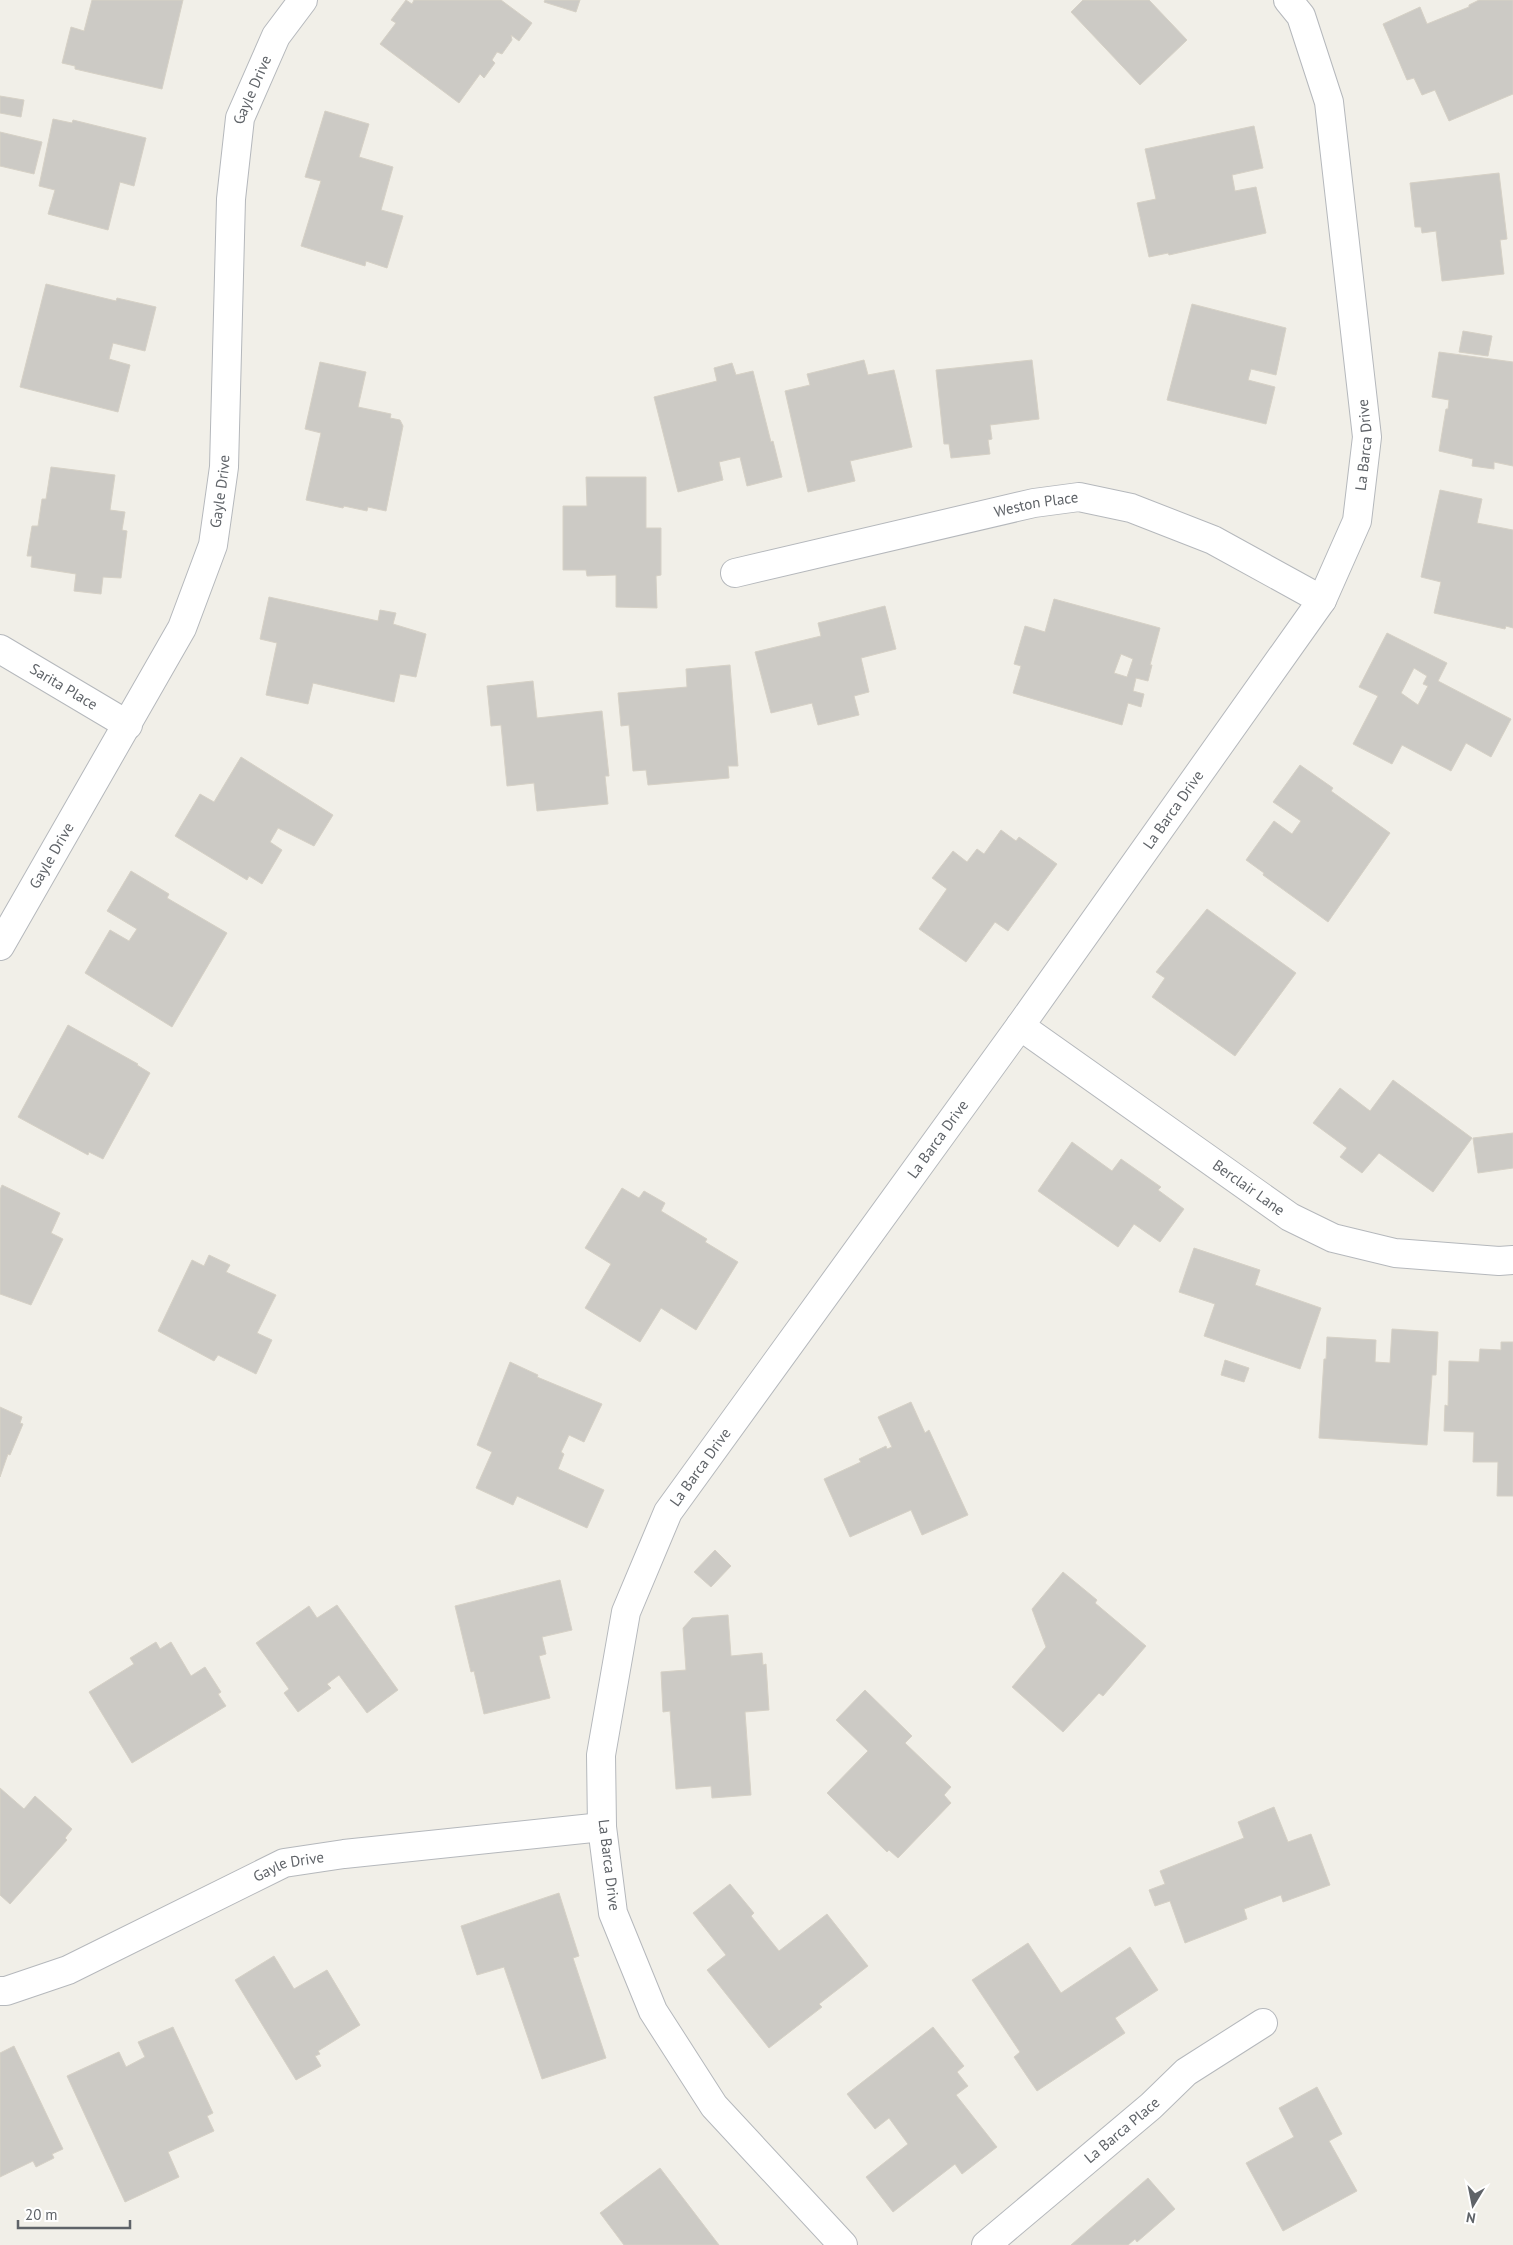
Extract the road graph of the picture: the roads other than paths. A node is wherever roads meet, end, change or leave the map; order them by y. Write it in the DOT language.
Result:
graph roads {
  1 [pos="303,0"];
  2 [pos="1288,0"];
  3 [pos="735,573"];
  4 [pos="1322,600"];
  5 [pos="0,649"];
  6 [pos="128,724"];
  7 [pos="0,946"];
  8 [pos="1020,1026"];
  9 [pos="1513,1260"];
  10 [pos="602,1827"];
  11 [pos="0,1991"];
  12 [pos="1263,2023"];
  13 [pos="843,2245"];
  14 [pos="986,2245"];
  1 -- 6 [label="street, Gayle Drive"];
  2 -- 4 [label="street, La Barca Drive"];
  3 -- 4 [label="street, Weston Place"];
  4 -- 8 [label="street, La Barca Drive"];
  5 -- 6 [label="street, Sarita Place"];
  6 -- 7 [label="street, Gayle Drive"];
  8 -- 9 [label="street, Berclair Lane"];
  8 -- 10 [label="street, La Barca Drive"];
  10 -- 11 [label="street, Gayle Drive"];
  10 -- 13 [label="street, La Barca Drive"];
  12 -- 14 [label="street, La Barca Place"];
}
